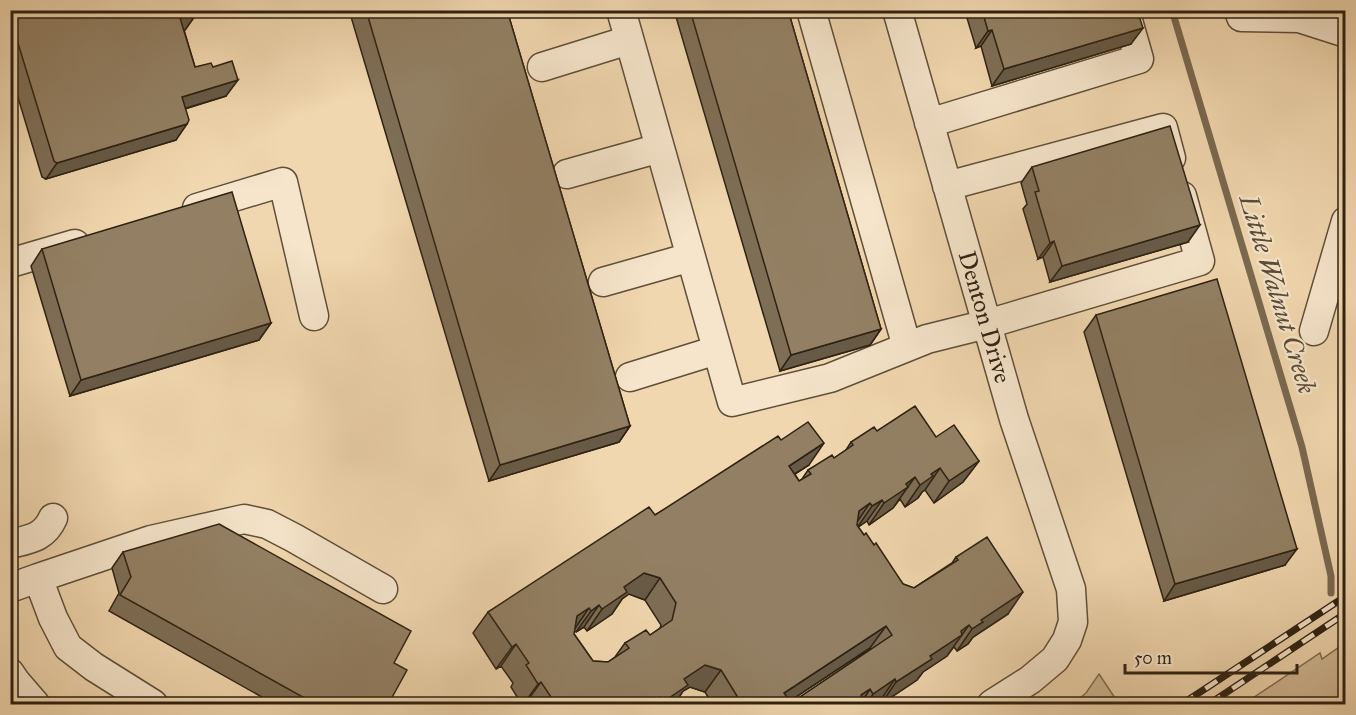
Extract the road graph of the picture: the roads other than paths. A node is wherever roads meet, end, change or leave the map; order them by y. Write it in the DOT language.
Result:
graph roads {
  1 [pos="621,10"];
  2 [pos="811,10"];
  3 [pos="897,10"];
  4 [pos="1125,10"];
  5 [pos="1239,10"];
  6 [pos="1300,14"];
  7 [pos="1346,33"];
  8 [pos="629,40"];
  9 [pos="542,68"];
  10 [pos="929,123"];
  11 [pos="660,148"];
  12 [pos="567,174"];
  13 [pos="947,186"];
  14 [pos="169,216"];
  15 [pos="1346,221"];
  16 [pos="101,236"];
  17 [pos="691,257"];
  18 [pos="10,262"];
  19 [pos="603,282"];
  20 [pos="314,316"];
  21 [pos="987,324"];
  22 [pos="1314,331"];
  23 [pos="908,346"];
  24 [pos="717,350"];
  25 [pos="630,377"];
  26 [pos="53,518"];
  27 [pos="10,544"];
  28 [pos="38,578"];
  29 [pos="10,588"];
  30 [pos="383,589"];
  31 [pos="10,673"];
  32 [pos="34,705"];
  33 [pos="153,705"];
  34 [pos="992,705"];
  1 -- 8 [label="street"];
  2 -- 23 [label="street"];
  3 -- 10 [label="street, Denton Drive"];
  4 -- 10 [label="street"];
  5 -- 6 [label="street"];
  6 -- 7 [label="street"];
  8 -- 9 [label="street"];
  8 -- 11 [label="street"];
  10 -- 13 [label="street, Denton Drive"];
  11 -- 12 [label="street"];
  11 -- 17 [label="street"];
  13 -- 21 [label="street, Denton Drive"];
  13 -- 21 [label="street"];
  14 -- 20 [label="street"];
  15 -- 22 [label="street"];
  16 -- 18 [label="street"];
  17 -- 19 [label="street"];
  17 -- 24 [label="street"];
  21 -- 23 [label="street"];
  21 -- 34 [label="street, Denton Drive"];
  23 -- 24 [label="street"];
  24 -- 25 [label="street"];
  26 -- 27 [label="street"];
  28 -- 29 [label="street"];
  28 -- 30 [label="street"];
  28 -- 33 [label="street"];
  31 -- 32 [label="street"];
}
